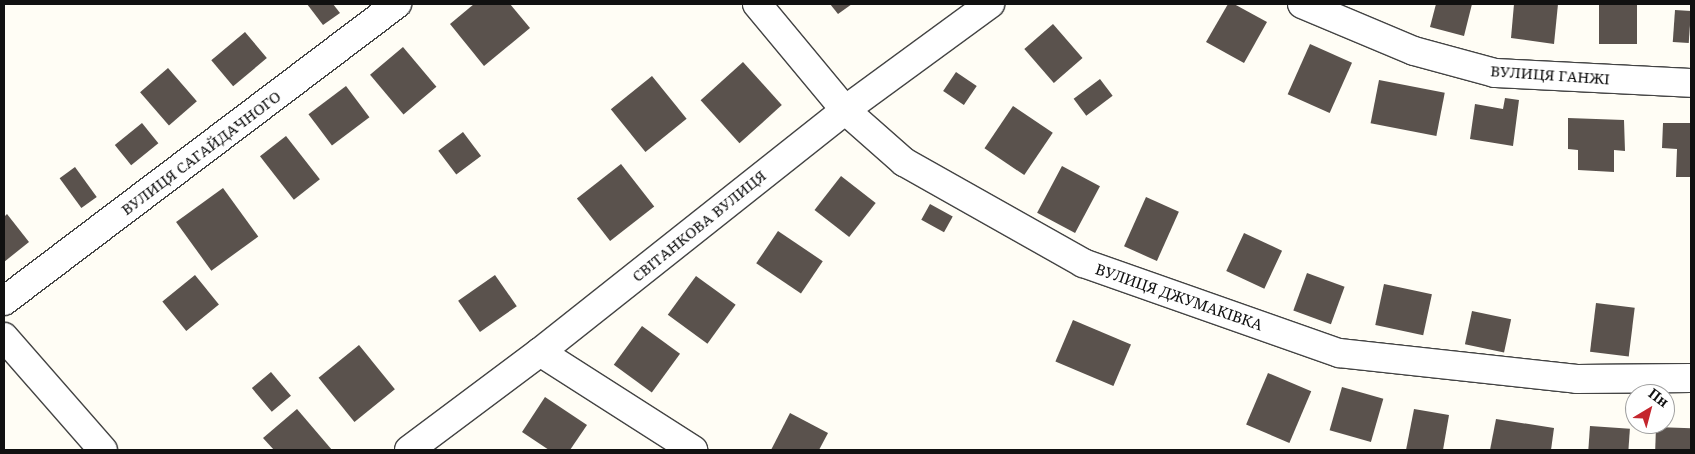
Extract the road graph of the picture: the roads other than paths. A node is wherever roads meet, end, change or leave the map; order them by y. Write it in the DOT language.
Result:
graph roads {
  1 [pos="397,4"];
  2 [pos="757,4"];
  3 [pos="990,4"];
  4 [pos="1302,4"];
  5 [pos="1691,83"];
  6 [pos="845,110"];
  7 [pos="4,301"];
  8 [pos="4,337"];
  9 [pos="540,352"];
  10 [pos="1691,378"];
  11 [pos="103,450"];
  12 [pos="409,450"];
  13 [pos="693,450"];
  1 -- 7 [label="street, ВУЛИЦЯ САГАЙДАЧНОГО"];
  2 -- 6 [label="street, ВУЛИЦЯ ДЖУМАКІВКА"];
  3 -- 6 [label="street, СВІТАНКОВА ВУЛИЦЯ"];
  4 -- 5 [label="street, ВУЛИЦЯ ГАНЖІ"];
  6 -- 9 [label="street, СВІТАНКОВА ВУЛИЦЯ"];
  6 -- 10 [label="street, ВУЛИЦЯ ДЖУМАКІВКА"];
  8 -- 11 [label="street"];
  9 -- 12 [label="street, СВІТАНКОВА ВУЛИЦЯ"];
  9 -- 13 [label="street"];
}
